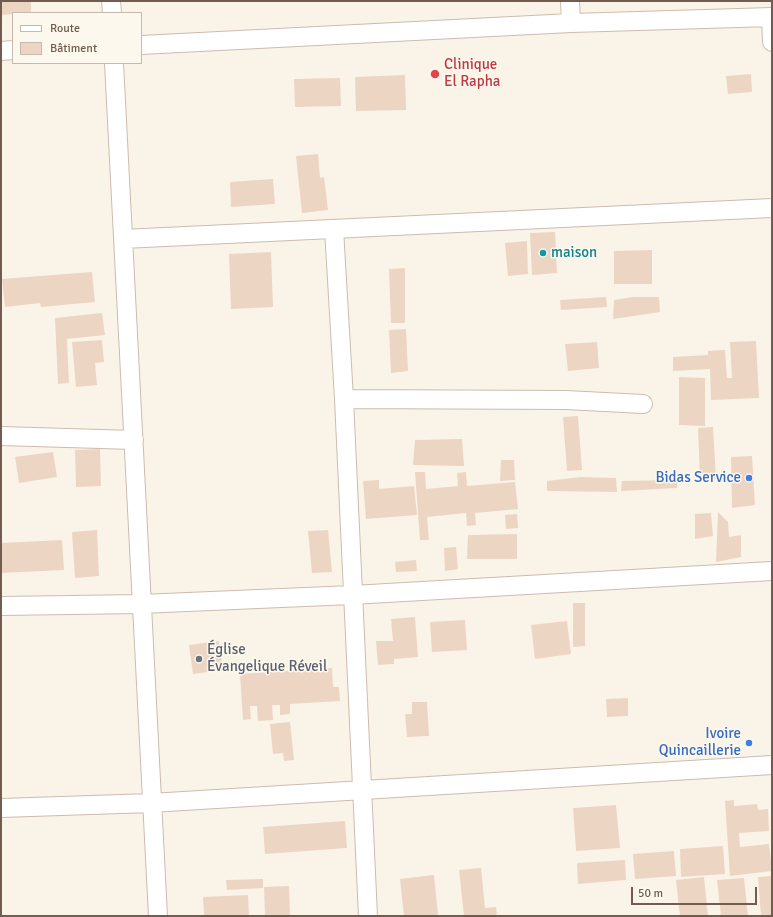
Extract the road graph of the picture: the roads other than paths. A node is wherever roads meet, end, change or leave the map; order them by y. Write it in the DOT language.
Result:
graph roads {
  1 [pos="111,1"];
  2 [pos="570,1"];
  3 [pos="112,12"];
  4 [pos="771,17"];
  5 [pos="571,23"];
  6 [pos="772,42"];
  7 [pos="142,45"];
  8 [pos="12,50"];
  9 [pos="1,51"];
  10 [pos="114,64"];
  11 [pos="772,208"];
  12 [pos="334,229"];
  13 [pos="123,239"];
  14 [pos="344,399"];
  15 [pos="643,404"];
  16 [pos="1,436"];
  17 [pos="134,440"];
  18 [pos="772,571"];
  19 [pos="352,595"];
  20 [pos="141,604"];
  21 [pos="1,606"];
  22 [pos="772,765"];
  23 [pos="362,790"];
  24 [pos="151,803"];
  25 [pos="1,808"];
  26 [pos="158,916"];
  27 [pos="368,916"];
  1 -- 3 [label="street"];
  2 -- 5 [label="street"];
  4 -- 5 [label="street"];
  4 -- 6 [label="street"];
  5 -- 7 [label="street"];
  8 -- 9 [label="street"];
  10 -- 13 [label="street"];
  11 -- 12 [label="street"];
  12 -- 13 [label="street"];
  12 -- 14 [label="street"];
  13 -- 17 [label="street"];
  14 -- 15 [label="street"];
  14 -- 19 [label="street"];
  16 -- 17 [label="street"];
  17 -- 20 [label="street"];
  18 -- 19 [label="street"];
  19 -- 20 [label="street"];
  19 -- 23 [label="street"];
  20 -- 21 [label="street"];
  20 -- 24 [label="street"];
  22 -- 23 [label="street"];
  23 -- 24 [label="street"];
  23 -- 27 [label="street"];
  24 -- 25 [label="street"];
  24 -- 26 [label="street"];
}
